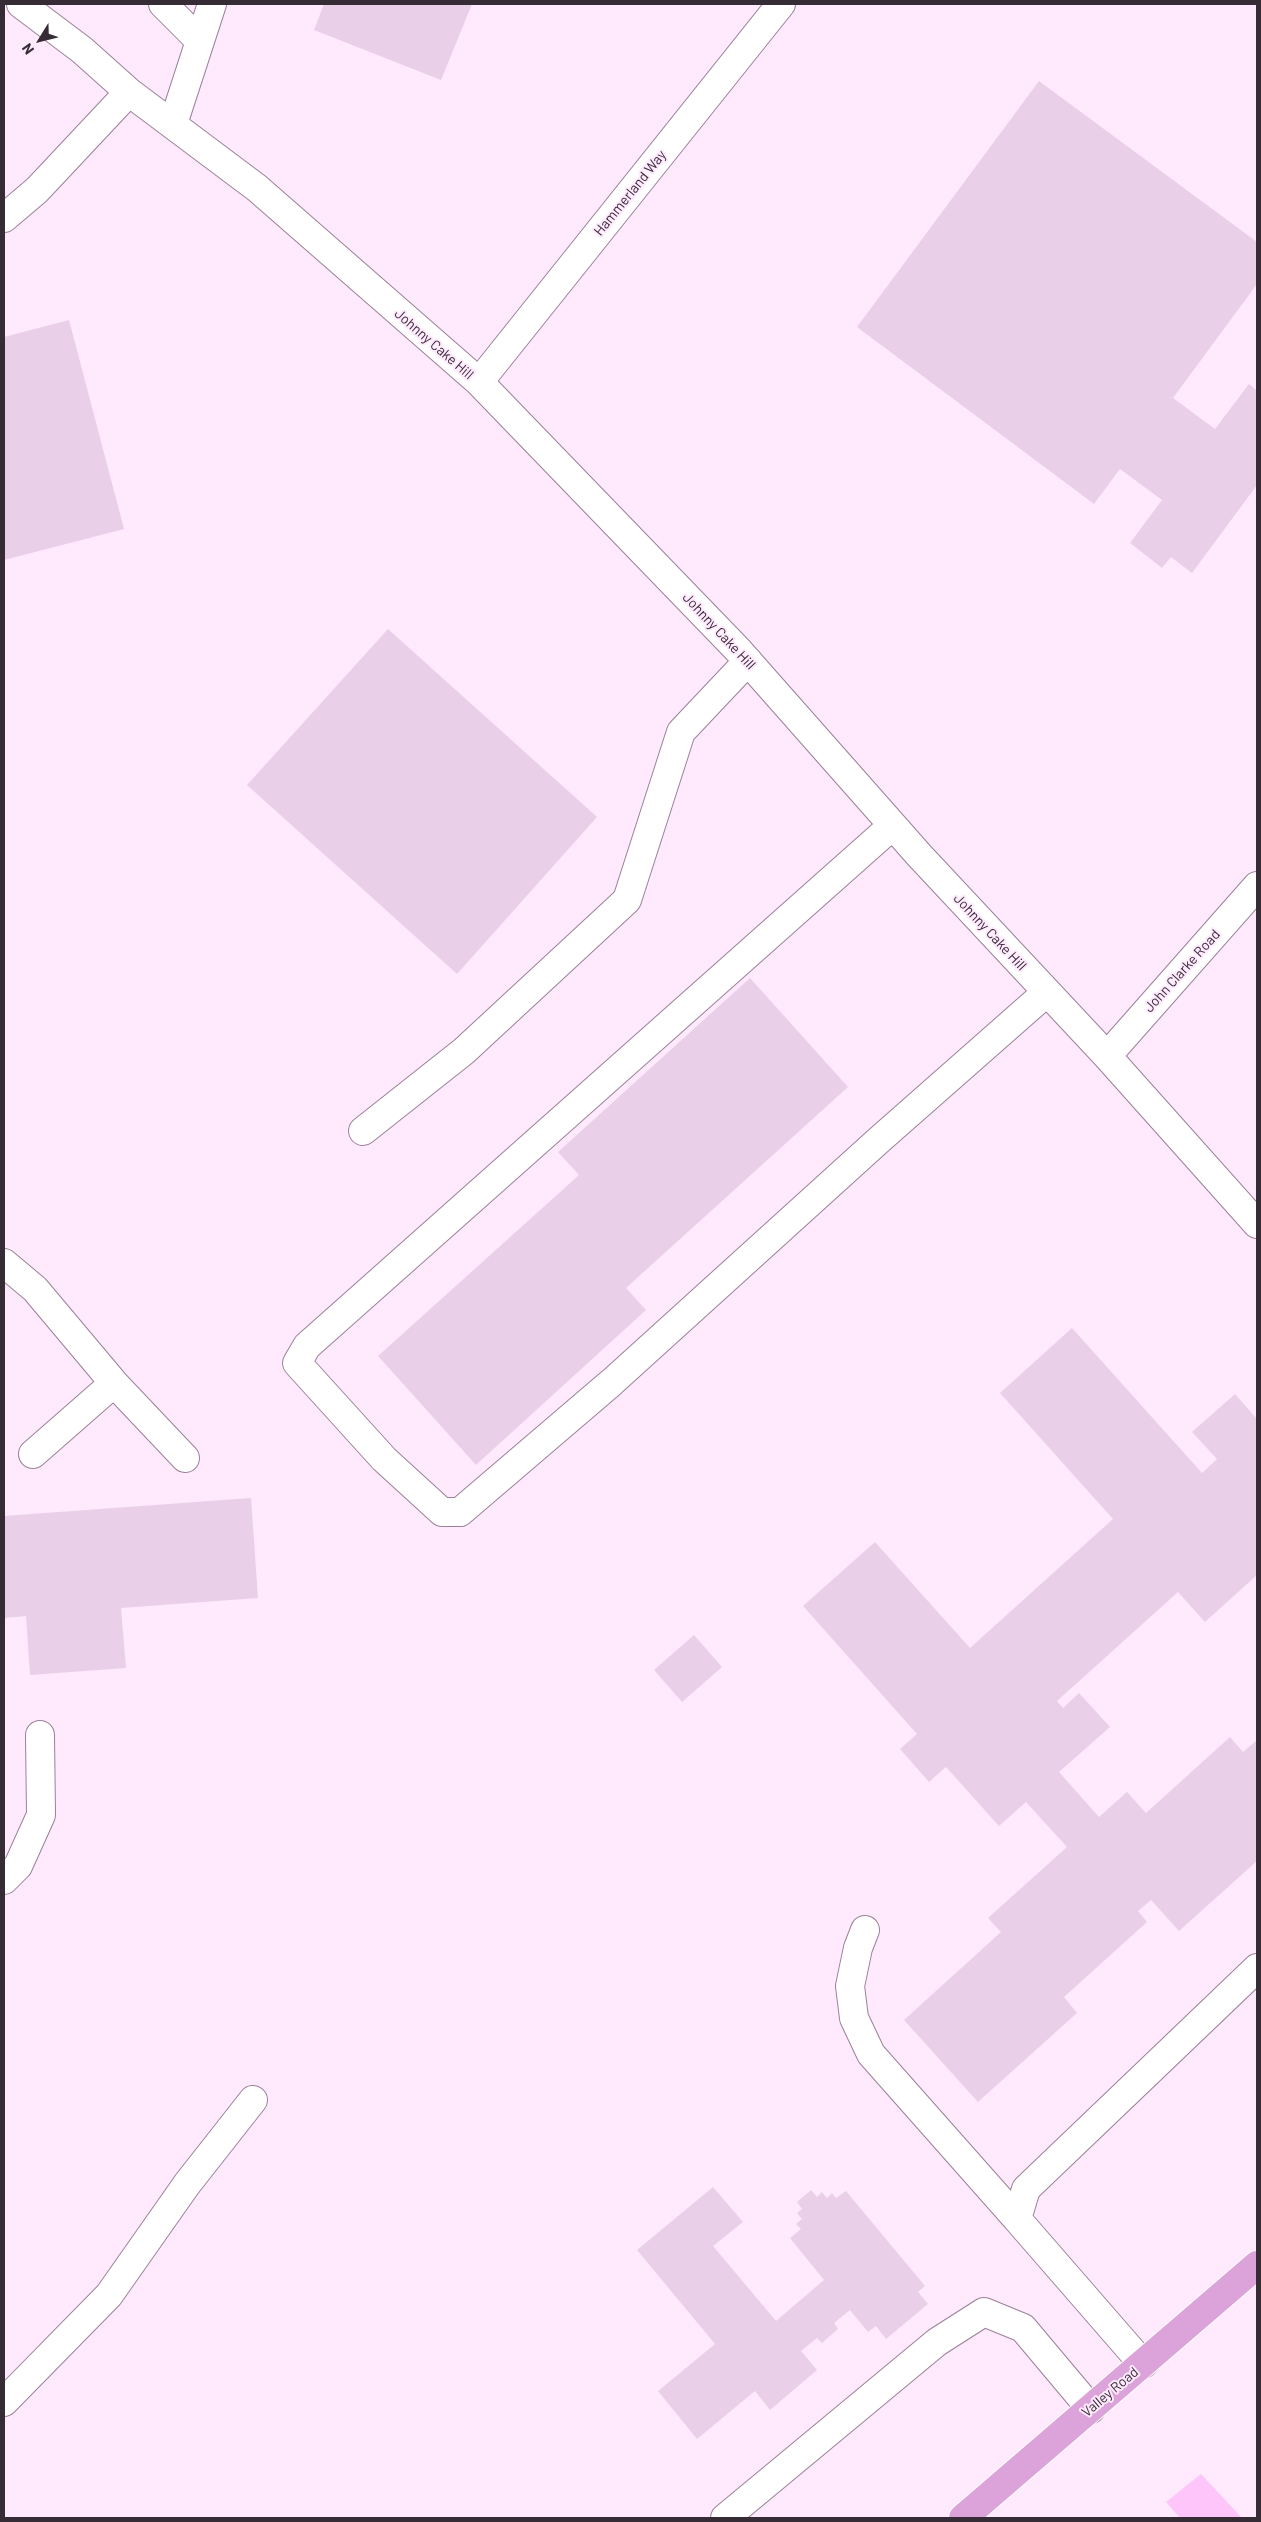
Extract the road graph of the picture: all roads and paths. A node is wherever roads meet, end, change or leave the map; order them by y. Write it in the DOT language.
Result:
graph roads {
  1 [pos="20,4"];
  2 [pos="162,4"];
  3 [pos="212,4"];
  4 [pos="781,4"];
  5 [pos="199,40"];
  6 [pos="130,92"];
  7 [pos="173,124"];
  8 [pos="4,218"];
  9 [pos="479,382"];
  10 [pos="748,661"];
  11 [pos="892,826"];
  12 [pos="1257,886"];
  13 [pos="1047,992"];
  14 [pos="1106,1056"];
  15 [pos="363,1132"];
  16 [pos="1257,1224"];
  17 [pos="4,1263"];
  18 [pos="114,1383"];
  19 [pos="33,1454"];
  20 [pos="185,1458"];
  21 [pos="40,1735"];
  22 [pos="4,1880"];
  23 [pos="865,1930"];
  24 [pos="1257,1968"];
  25 [pos="253,2100"];
  26 [pos="1017,2219"];
  27 [pos="1257,2265"];
  28 [pos="1143,2364"];
  29 [pos="4,2402"];
  30 [pos="1091,2408"];
  31 [pos="724,2518"];
  32 [pos="963,2518"];
  1 -- 6 [label="street, Johnny Cake Hill"];
  2 -- 5 [label="street"];
  3 -- 5 [label="street"];
  4 -- 9 [label="street, Hammerland Way"];
  5 -- 7 [label="street"];
  6 -- 7 [label="street, Johnny Cake Hill"];
  6 -- 8 [label="street"];
  7 -- 9 [label="street, Johnny Cake Hill"];
  9 -- 10 [label="street, Johnny Cake Hill"];
  10 -- 11 [label="street, Johnny Cake Hill"];
  10 -- 15 [label="street"];
  11 -- 13 [label="street, Johnny Cake Hill"];
  11 -- 13 [label="street"];
  12 -- 14 [label="street, John Clarke Road"];
  13 -- 14 [label="street, Johnny Cake Hill"];
  14 -- 16 [label="street, Johnny Cake Hill"];
  17 -- 18 [label="street"];
  18 -- 19 [label="street"];
  18 -- 20 [label="street"];
  21 -- 22 [label="street"];
  23 -- 26 [label="street"];
  24 -- 26 [label="street"];
  25 -- 29 [label="street"];
  26 -- 28 [label="street"];
  27 -- 28 [label="main road, Valley Road"];
  28 -- 30 [label="main road, Valley Road"];
  30 -- 31 [label="street"];
  30 -- 32 [label="main road, Valley Road"];
}
